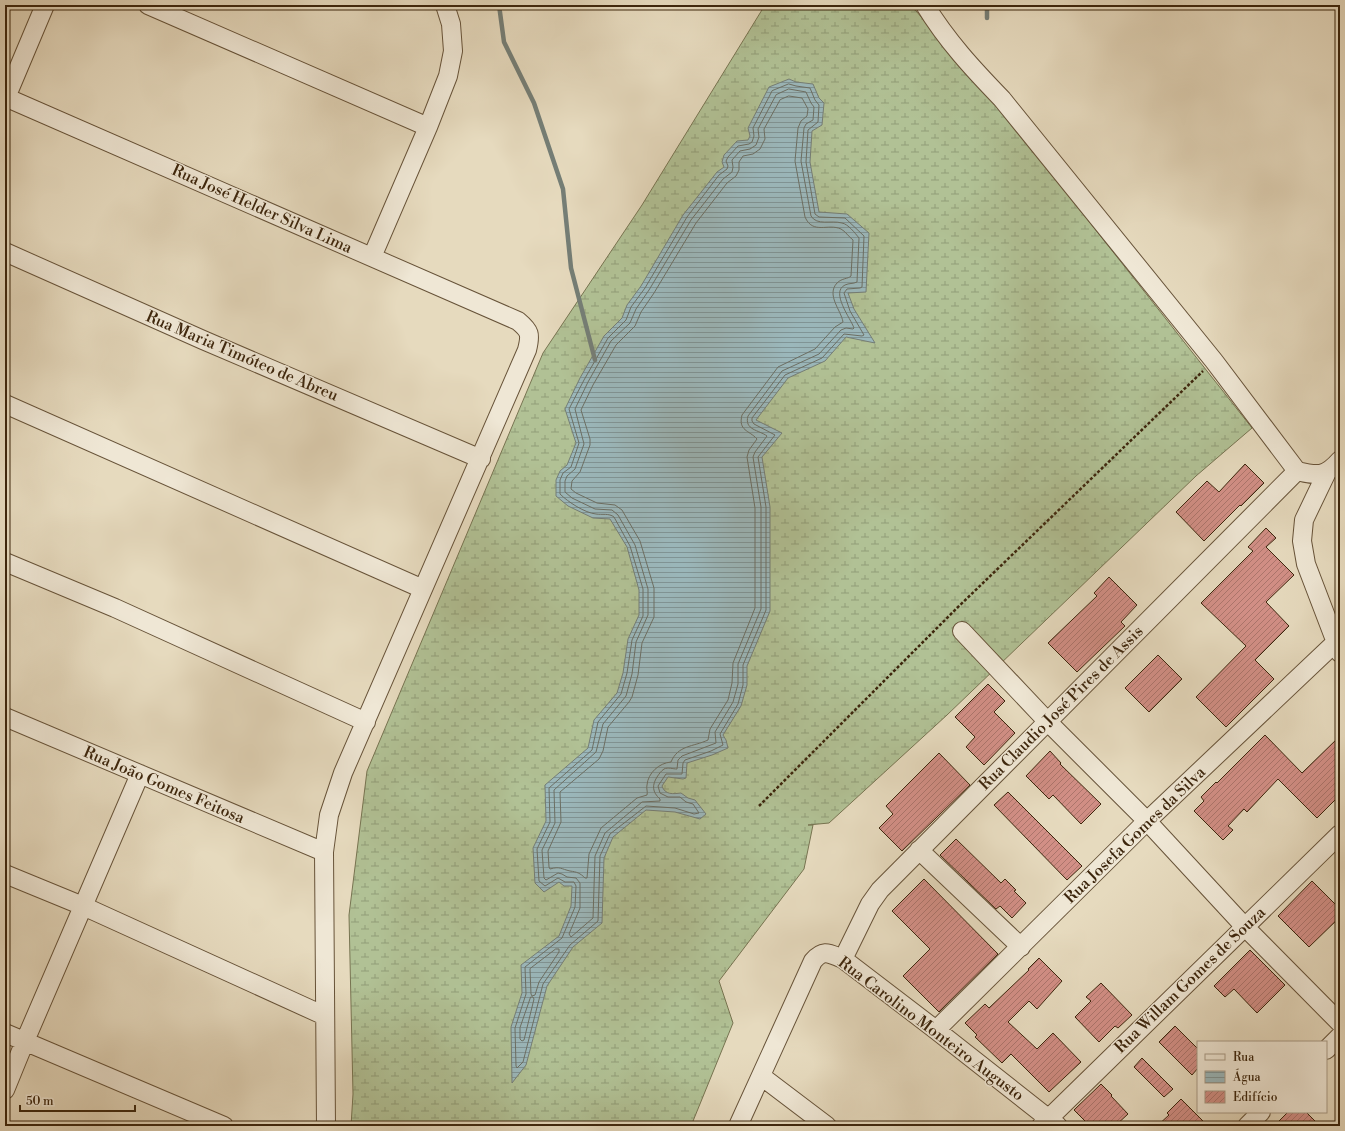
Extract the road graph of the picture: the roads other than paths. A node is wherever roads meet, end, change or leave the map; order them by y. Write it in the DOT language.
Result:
graph roads {
  1 [pos="45,5"];
  2 [pos="148,5"];
  3 [pos="445,5"];
  4 [pos="925,5"];
  5 [pos="5,98"];
  6 [pos="428,127"];
  7 [pos="5,252"];
  8 [pos="372,257"];
  9 [pos="5,404"];
  10 [pos="481,459"];
  11 [pos="1334,466"];
  12 [pos="1297,471"];
  13 [pos="5,562"];
  14 [pos="423,589"];
  15 [pos="962,631"];
  16 [pos="1338,648"];
  17 [pos="5,717"];
  18 [pos="1047,721"];
  19 [pos="366,722"];
  20 [pos="140,774"];
  21 [pos="1147,821"];
  22 [pos="1340,834"];
  23 [pos="919,850"];
  24 [pos="324,852"];
  25 [pos="5,874"];
  26 [pos="84,906"];
  27 [pos="1245,927"];
  28 [pos="1021,947"];
  29 [pos="843,959"];
  30 [pos="325,1016"];
  31 [pos="1340,1023"];
  32 [pos="936,1030"];
  33 [pos="5,1033"];
  34 [pos="1340,1036"];
  35 [pos="25,1041"];
  36 [pos="1327,1049"];
  37 [pos="761,1076"];
  38 [pos="5,1090"];
  39 [pos="1260,1113"];
  40 [pos="1049,1123"];
  41 [pos="224,1126"];
  42 [pos="326,1126"];
  43 [pos="738,1126"];
  44 [pos="827,1126"];
  45 [pos="1247,1126"];
  1 -- 5 [label="street"];
  2 -- 6 [label="street"];
  3 -- 6 [label="street"];
  4 -- 12 [label="street"];
  5 -- 8 [label="street, Rua José Helder Silva Lima"];
  6 -- 8 [label="street"];
  7 -- 10 [label="street, Rua Maria Timóteo de Abreu"];
  8 -- 10 [label="street, Rua José Helder Silva Lima"];
  9 -- 14 [label="street"];
  10 -- 14 [label="street"];
  11 -- 12 [label="street"];
  11 -- 16 [label="street"];
  12 -- 18 [label="street, Rua Claudio José Pires de Assis"];
  13 -- 19 [label="street"];
  14 -- 19 [label="street"];
  15 -- 18 [label="street"];
  16 -- 21 [label="street, Rua Josefa Gomes da Silva"];
  17 -- 20 [label="street, Rua João Gomes Feitosa"];
  18 -- 21 [label="street"];
  18 -- 23 [label="street, Rua Claudio José Pires de Assis"];
  19 -- 24 [label="street"];
  20 -- 24 [label="street, Rua João Gomes Feitosa"];
  20 -- 26 [label="street"];
  21 -- 27 [label="street"];
  21 -- 28 [label="street, Rua Josefa Gomes da Silva"];
  22 -- 27 [label="street, Rua Willam Gomes de Souza"];
  23 -- 28 [label="street"];
  23 -- 29 [label="street, Rua Claudio José Pires de Assis"];
  24 -- 30 [label="street"];
  25 -- 26 [label="street"];
  26 -- 30 [label="street"];
  26 -- 35 [label="street"];
  27 -- 31 [label="street"];
  27 -- 40 [label="street, Rua Willam Gomes de Souza"];
  28 -- 32 [label="street, Rua Josefa Gomes da Silva"];
  29 -- 32 [label="street, Rua Carolino Monteiro Augusto"];
  29 -- 37 [label="street, Rua Carolino Monteiro Augusto"];
  30 -- 42 [label="street"];
  32 -- 40 [label="street, Rua Carolino Monteiro Augusto"];
  33 -- 35 [label="street"];
  34 -- 36 [label="street"];
  35 -- 38 [label="street"];
  35 -- 41 [label="street"];
  37 -- 43 [label="street"];
  37 -- 44 [label="street"];
  39 -- 45 [label="street"];
}
